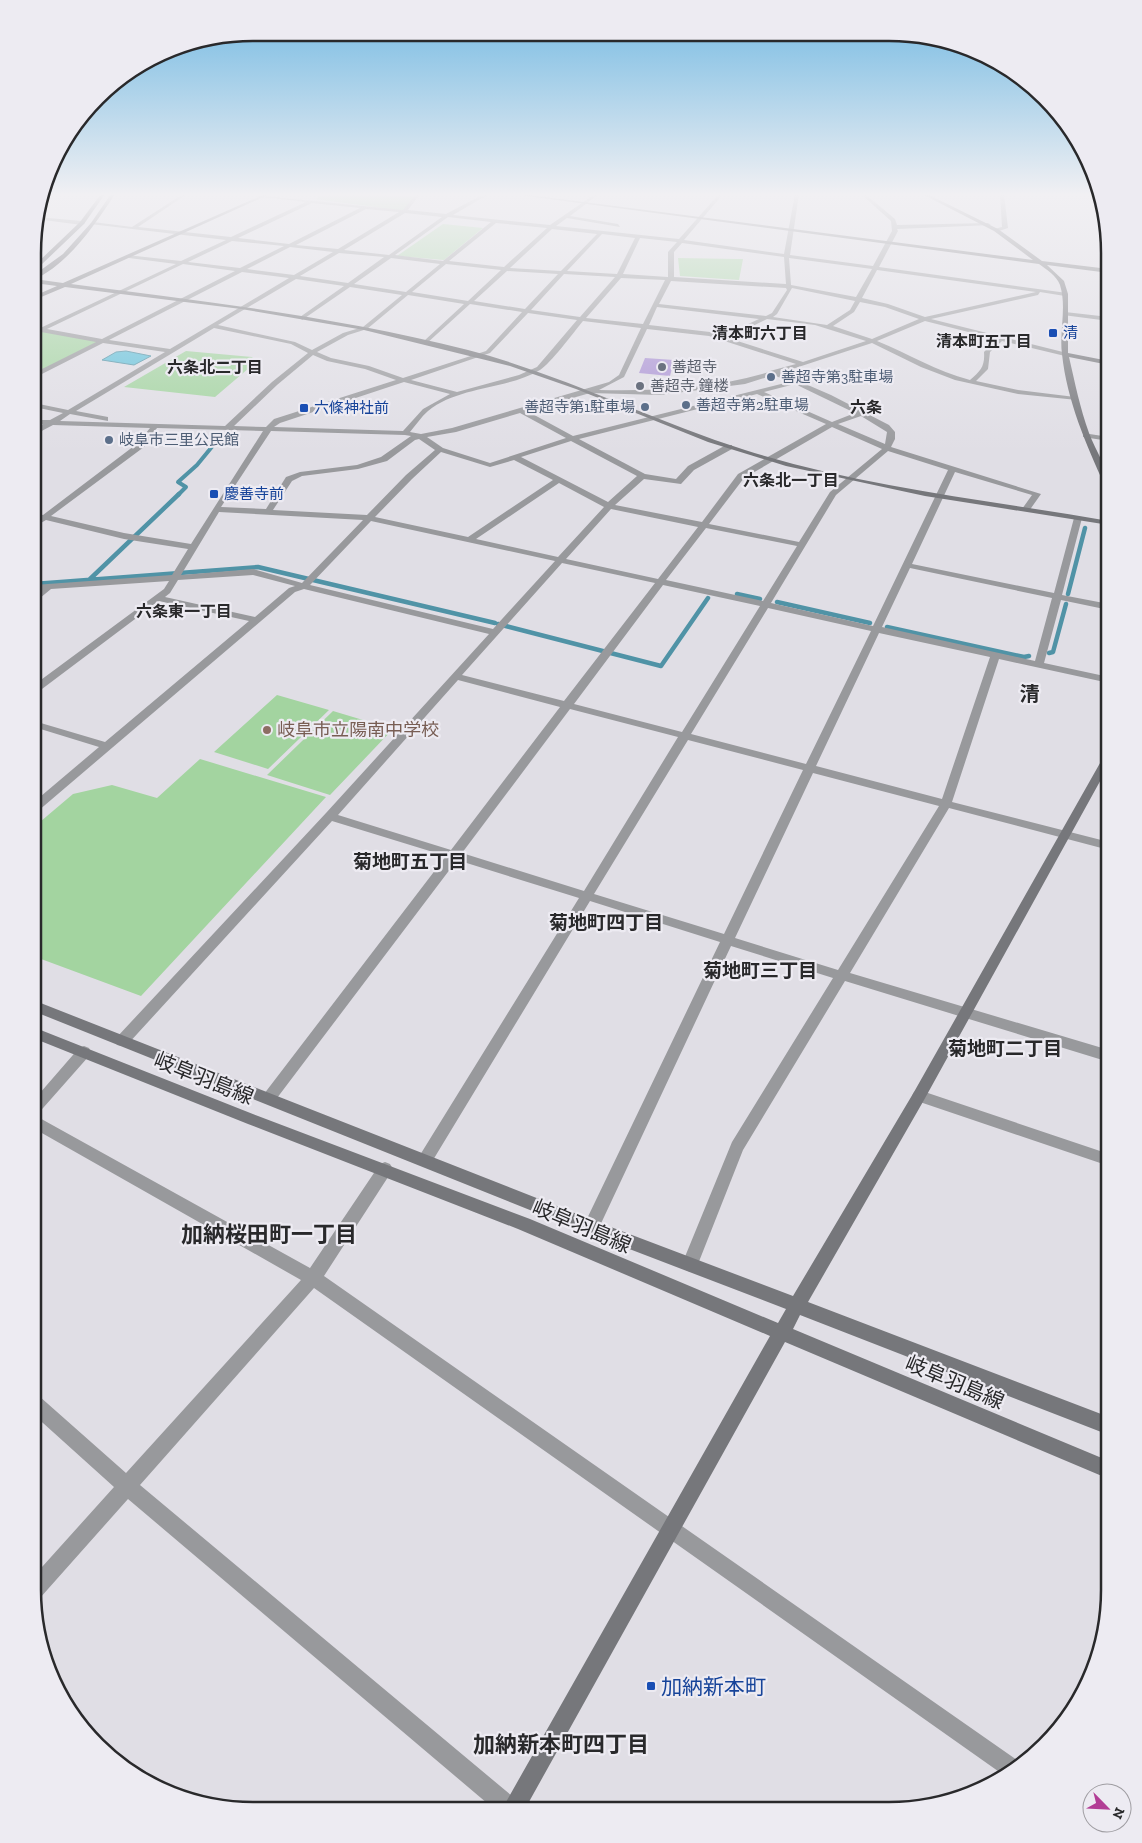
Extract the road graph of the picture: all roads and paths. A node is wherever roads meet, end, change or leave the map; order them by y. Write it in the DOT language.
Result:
graph roads {
  1 [pos="41,280"];
  2 [pos="75,280"];
  3 [pos="146,280"];
  4 [pos="220,280"];
  5 [pos="289,280"];
  6 [pos="314,280"];
  7 [pos="355,280"];
  8 [pos="425,280"];
  9 [pos="493,280"];
  10 [pos="556,280"];
  11 [pos="616,280"];
  12 [pos="668,280"];
  13 [pos="686,280"];
  14 [pos="789,280"];
  15 [pos="868,280"];
  16 [pos="967,280"];
  17 [pos="1060,280"];
  18 [pos="64,285"];
  19 [pos="348,285"];
  20 [pos="789,286"];
  21 [pos="121,292"];
  22 [pos="1044,292"];
  23 [pos="408,294"];
  24 [pos="1065,294"];
  25 [pos="41,295"];
  26 [pos="858,299"];
  27 [pos="181,300"];
  28 [pos="469,302"];
  29 [pos="655,305"];
  30 [pos="240,309"];
  31 [pos="526,311"];
  32 [pos="1064,314"];
  33 [pos="768,317"];
  34 [pos="302,318"];
  35 [pos="926,318"];
  36 [pos="1101,318"];
  37 [pos="582,319"];
  38 [pos="645,325"];
  39 [pos="212,326"];
  40 [pos="829,326"];
  41 [pos="365,328"];
  42 [pos="41,330"];
  43 [pos="41,333"];
  44 [pos="724,337"];
  45 [pos="1000,339"];
  46 [pos="102,341"];
  47 [pos="872,341"];
  48 [pos="426,342"];
  49 [pos="170,350"];
  50 [pos="313,351"];
  51 [pos="1065,354"];
  52 [pos="481,355"];
  53 [pos="1101,361"];
  54 [pos="803,364"];
  55 [pos="41,372"];
  56 [pos="535,372"];
  57 [pos="772,372"];
  58 [pos="402,379"];
  59 [pos="972,381"];
  60 [pos="796,382"];
  61 [pos="586,391"];
  62 [pos="758,392"];
  63 [pos="457,394"];
  64 [pos="1075,398"];
  65 [pos="41,406"];
  66 [pos="520,410"];
  67 [pos="69,411"];
  68 [pos="861,413"];
  69 [pos="655,418"];
  70 [pos="41,422"];
  71 [pos="50,423"];
  72 [pos="832,424"];
  73 [pos="123,426"];
  74 [pos="228,426"];
  75 [pos="154,427"];
  76 [pos="270,428"];
  77 [pos="41,429"];
  78 [pos="405,433"];
  79 [pos="1086,435"];
  80 [pos="420,436"];
  81 [pos="572,438"];
  82 [pos="1101,438"];
  83 [pos="730,447"];
  84 [pos="887,448"];
  85 [pos="440,450"];
  86 [pos="515,457"];
  87 [pos="772,460"];
  88 [pos="953,468"];
  89 [pos="1101,468"];
  90 [pos="643,476"];
  91 [pos="558,480"];
  92 [pos="849,480"];
  93 [pos="940,495"];
  94 [pos="609,506"];
  95 [pos="1026,509"];
  96 [pos="216,510"];
  97 [pos="268,512"];
  98 [pos="41,515"];
  99 [pos="47,516"];
  100 [pos="368,518"];
  101 [pos="1078,518"];
  102 [pos="41,520"];
  103 [pos="1101,522"];
  104 [pos="705,525"];
  105 [pos="468,540"];
  106 [pos="802,545"];
  107 [pos="194,547"];
  108 [pos="562,560"];
  109 [pos="906,565"];
  110 [pos="174,578"];
  111 [pos="662,582"];
  112 [pos="50,586"];
  113 [pos="304,586"];
  114 [pos="41,587"];
  115 [pos="41,594"];
  116 [pos="1056,596"];
  117 [pos="158,598"];
  118 [pos="766,605"];
  119 [pos="1101,606"];
  120 [pos="256,620"];
  121 [pos="876,629"];
  122 [pos="494,632"];
  123 [pos="995,655"];
  124 [pos="1039,665"];
  125 [pos="455,676"];
  126 [pos="1101,678"];
  127 [pos="41,685"];
  128 [pos="568,706"];
  129 [pos="41,726"];
  130 [pos="685,736"];
  131 [pos="107,746"];
  132 [pos="810,768"];
  133 [pos="1101,771"];
  134 [pos="41,802"];
  135 [pos="946,804"];
  136 [pos="330,816"];
  137 [pos="1066,834"];
  138 [pos="1101,844"];
  139 [pos="454,854"];
  140 [pos="587,896"];
  141 [pos="728,940"];
  142 [pos="841,975"];
  143 [pos="41,1008"];
  144 [pos="965,1014"];
  145 [pos="41,1035"];
  146 [pos="122,1041"];
  147 [pos="84,1052"];
  148 [pos="1101,1054"];
  149 [pos="919,1096"];
  150 [pos="269,1098"];
  151 [pos="41,1102"];
  152 [pos="41,1125"];
  153 [pos="1101,1157"];
  154 [pos="425,1160"];
  155 [pos="385,1169"];
  156 [pos="590,1227"];
  157 [pos="690,1264"];
  158 [pos="313,1278"];
  159 [pos="797,1305"];
  160 [pos="781,1333"];
  161 [pos="41,1409"];
  162 [pos="1101,1423"];
  163 [pos="1101,1467"];
  164 [pos="126,1485"];
  165 [pos="671,1528"];
  166 [pos="41,1582"];
  167 [pos="1008,1765"];
  168 [pos="502,1802"];
  169 [pos="516,1802"];
  1 -- 18 [label="street"];
  2 -- 18 [label="street"];
  3 -- 21 [label="street"];
  4 -- 27 [label="street"];
  5 -- 30 [label="street"];
  6 -- 19 [label="street"];
  7 -- 19 [label="street"];
  8 -- 23 [label="street"];
  9 -- 28 [label="street"];
  10 -- 31 [label="street"];
  11 -- 37 [label="street"];
  12 -- 29 [label="street"];
  13 -- 20 [label="street"];
  14 -- 20 [label="street"];
  15 -- 26 [label="street"];
  16 -- 22 [label="street"];
  17 -- 24 [label="street"];
  18 -- 21 [label="street"];
  18 -- 25 [label="street"];
  19 -- 23 [label="street"];
  19 -- 34 [label="street"];
  20 -- 26 [label="street"];
  20 -- 33 [label="street"];
  21 -- 27 [label="street"];
  21 -- 42 [label="street"];
  22 -- 24 [label="street"];
  22 -- 35 [label="street"];
  23 -- 28 [label="street"];
  23 -- 41 [label="street"];
  24 -- 32 [label="street"];
  26 -- 35 [label="street"];
  26 -- 40 [label="street"];
  27 -- 30 [label="street"];
  27 -- 46 [label="street"];
  28 -- 31 [label="street"];
  28 -- 48 [label="street"];
  29 -- 33 [label="street"];
  29 -- 38 [label="street"];
  30 -- 34 [label="street"];
  30 -- 39 [label="street"];
  31 -- 37 [label="street"];
  31 -- 52 [label="street"];
  32 -- 36 [label="street"];
  32 -- 51 [label="street"];
  33 -- 40 [label="street"];
  33 -- 44 [label="street"];
  34 -- 41 [label="street"];
  35 -- 45 [label="street"];
  35 -- 47 [label="street"];
  37 -- 38 [label="street"];
  37 -- 56 [label="street"];
  38 -- 44 [label="street"];
  38 -- 61 [label="street"];
  39 -- 49 [label="street"];
  39 -- 50 [label="street"];
  40 -- 47 [label="street"];
  41 -- 48 [label="street"];
  41 -- 50 [label="street"];
  43 -- 46 [label="street"];
  44 -- 54 [label="street"];
  45 -- 51 [label="street"];
  45 -- 59 [label="street"];
  46 -- 49 [label="street"];
  46 -- 55 [label="street"];
  47 -- 54 [label="street"];
  47 -- 59 [label="street"];
  48 -- 52 [label="street"];
  49 -- 67 [label="street"];
  50 -- 58 [label="street"];
  50 -- 74 [label="street"];
  51 -- 53 [label="street"];
  51 -- 64 [label="street"];
  52 -- 56 [label="street"];
  52 -- 58 [label="street"];
  54 -- 57 [label="street"];
  56 -- 61 [label="street"];
  56 -- 63 [label="street"];
  57 -- 60 [label="street"];
  57 -- 61 [label="street"];
  58 -- 63 [label="street"];
  58 -- 76 [label="street"];
  59 -- 64 [label="street"];
  60 -- 62 [label="street"];
  60 -- 68 [label="street"];
  61 -- 66 [label="street"];
  61 -- 69 [label="street"];
  62 -- 69 [label="street"];
  62 -- 72 [label="street"];
  63 -- 78 [label="street"];
  64 -- 79 [label="street"];
  65 -- 67 [label="street"];
  66 -- 80 [label="street"];
  66 -- 81 [label="street"];
  67 -- 71 [label="street"];
  67 -- 73 [label="street"];
  68 -- 72 [label="street"];
  68 -- 84 [label="street"];
  69 -- 81 [label="street"];
  69 -- 83 [label="street"];
  70 -- 71 [label="street"];
  71 -- 73 [label="street"];
  71 -- 77 [label="street"];
  72 -- 84 [label="street"];
  72 -- 87 [label="street"];
  73 -- 75 [label="street"];
  74 -- 75 [label="street"];
  74 -- 76 [label="street"];
  75 -- 99 [label="street"];
  76 -- 78 [label="street"];
  76 -- 96 [label="street"];
  78 -- 80 [label="street"];
  79 -- 82 [label="street"];
  79 -- 89 [label="street"];
  80 -- 85 [label="street"];
  80 -- 97 [label="street"];
  81 -- 86 [label="street"];
  81 -- 90 [label="street"];
  83 -- 87 [label="street"];
  83 -- 90 [label="street"];
  84 -- 88 [label="street"];
  84 -- 92 [label="street"];
  85 -- 86 [label="street"];
  85 -- 100 [label="street"];
  86 -- 91 [label="street"];
  87 -- 92 [label="street"];
  87 -- 104 [label="street"];
  88 -- 93 [label="street"];
  88 -- 95 [label="street"];
  90 -- 94 [label="street"];
  91 -- 94 [label="street"];
  91 -- 105 [label="street"];
  92 -- 93 [label="street"];
  92 -- 106 [label="street"];
  93 -- 95 [label="street"];
  93 -- 109 [label="street"];
  94 -- 104 [label="street"];
  94 -- 108 [label="street"];
  95 -- 101 [label="street"];
  96 -- 97 [label="street"];
  96 -- 107 [label="street"];
  97 -- 100 [label="street"];
  98 -- 99 [label="street"];
  99 -- 102 [label="street"];
  99 -- 107 [label="street"];
  100 -- 105 [label="street"];
  100 -- 113 [label="street"];
  101 -- 103 [label="street"];
  101 -- 116 [label="street"];
  104 -- 106 [label="street"];
  104 -- 111 [label="street"];
  105 -- 108 [label="street"];
  106 -- 118 [label="street"];
  107 -- 110 [label="street"];
  108 -- 111 [label="street"];
  108 -- 122 [label="street"];
  109 -- 116 [label="street"];
  109 -- 121 [label="street"];
  110 -- 112 [label="street"];
  110 -- 113 [label="street"];
  110 -- 117 [label="street"];
  111 -- 118 [label="street"];
  111 -- 128 [label="street"];
  112 -- 114 [label="street"];
  112 -- 115 [label="street"];
  113 -- 120 [label="street"];
  113 -- 122 [label="street"];
  116 -- 119 [label="street"];
  116 -- 124 [label="street"];
  117 -- 120 [label="street"];
  117 -- 127 [label="street"];
  118 -- 121 [label="street"];
  118 -- 130 [label="street"];
  120 -- 131 [label="street"];
  121 -- 123 [label="street"];
  121 -- 132 [label="street"];
  122 -- 125 [label="street"];
  123 -- 124 [label="street"];
  123 -- 135 [label="street"];
  124 -- 126 [label="street"];
  125 -- 128 [label="street"];
  125 -- 136 [label="street"];
  128 -- 130 [label="street"];
  128 -- 139 [label="street"];
  129 -- 131 [label="street"];
  130 -- 132 [label="street"];
  130 -- 140 [label="street"];
  131 -- 134 [label="street"];
  132 -- 135 [label="street"];
  132 -- 141 [label="street"];
  133 -- 137 [label="street"];
  135 -- 137 [label="street"];
  135 -- 142 [label="street"];
  136 -- 139 [label="street"];
  136 -- 146 [label="street"];
  137 -- 138 [label="street"];
  137 -- 144 [label="street"];
  139 -- 140 [label="street"];
  139 -- 150 [label="street"];
  140 -- 141 [label="street"];
  140 -- 154 [label="street"];
  141 -- 142 [label="street"];
  141 -- 156 [label="street"];
  142 -- 144 [label="street"];
  142 -- 157 [label="street"];
  143 -- 146 [label="street, 岐阜羽島線"];
  144 -- 148 [label="street"];
  144 -- 149 [label="street"];
  145 -- 147 [label="street, 岐阜羽島線"];
  146 -- 150 [label="street, 岐阜羽島線"];
  147 -- 151 [label="street"];
  147 -- 155 [label="street, 岐阜羽島線"];
  149 -- 153 [label="street"];
  149 -- 159 [label="street"];
  150 -- 154 [label="street, 岐阜羽島線"];
  152 -- 158 [label="street"];
  154 -- 156 [label="street, 岐阜羽島線"];
  155 -- 158 [label="street"];
  155 -- 160 [label="street, 岐阜羽島線"];
  156 -- 157 [label="street, 岐阜羽島線"];
  157 -- 159 [label="street, 岐阜羽島線"];
  158 -- 164 [label="street"];
  158 -- 165 [label="street"];
  159 -- 160 [label="street"];
  159 -- 162 [label="street, 岐阜羽島線"];
  160 -- 163 [label="street, 岐阜羽島線"];
  160 -- 165 [label="street"];
  161 -- 164 [label="street"];
  164 -- 166 [label="street"];
  164 -- 168 [label="street"];
  165 -- 167 [label="street"];
  165 -- 169 [label="street"];
}
